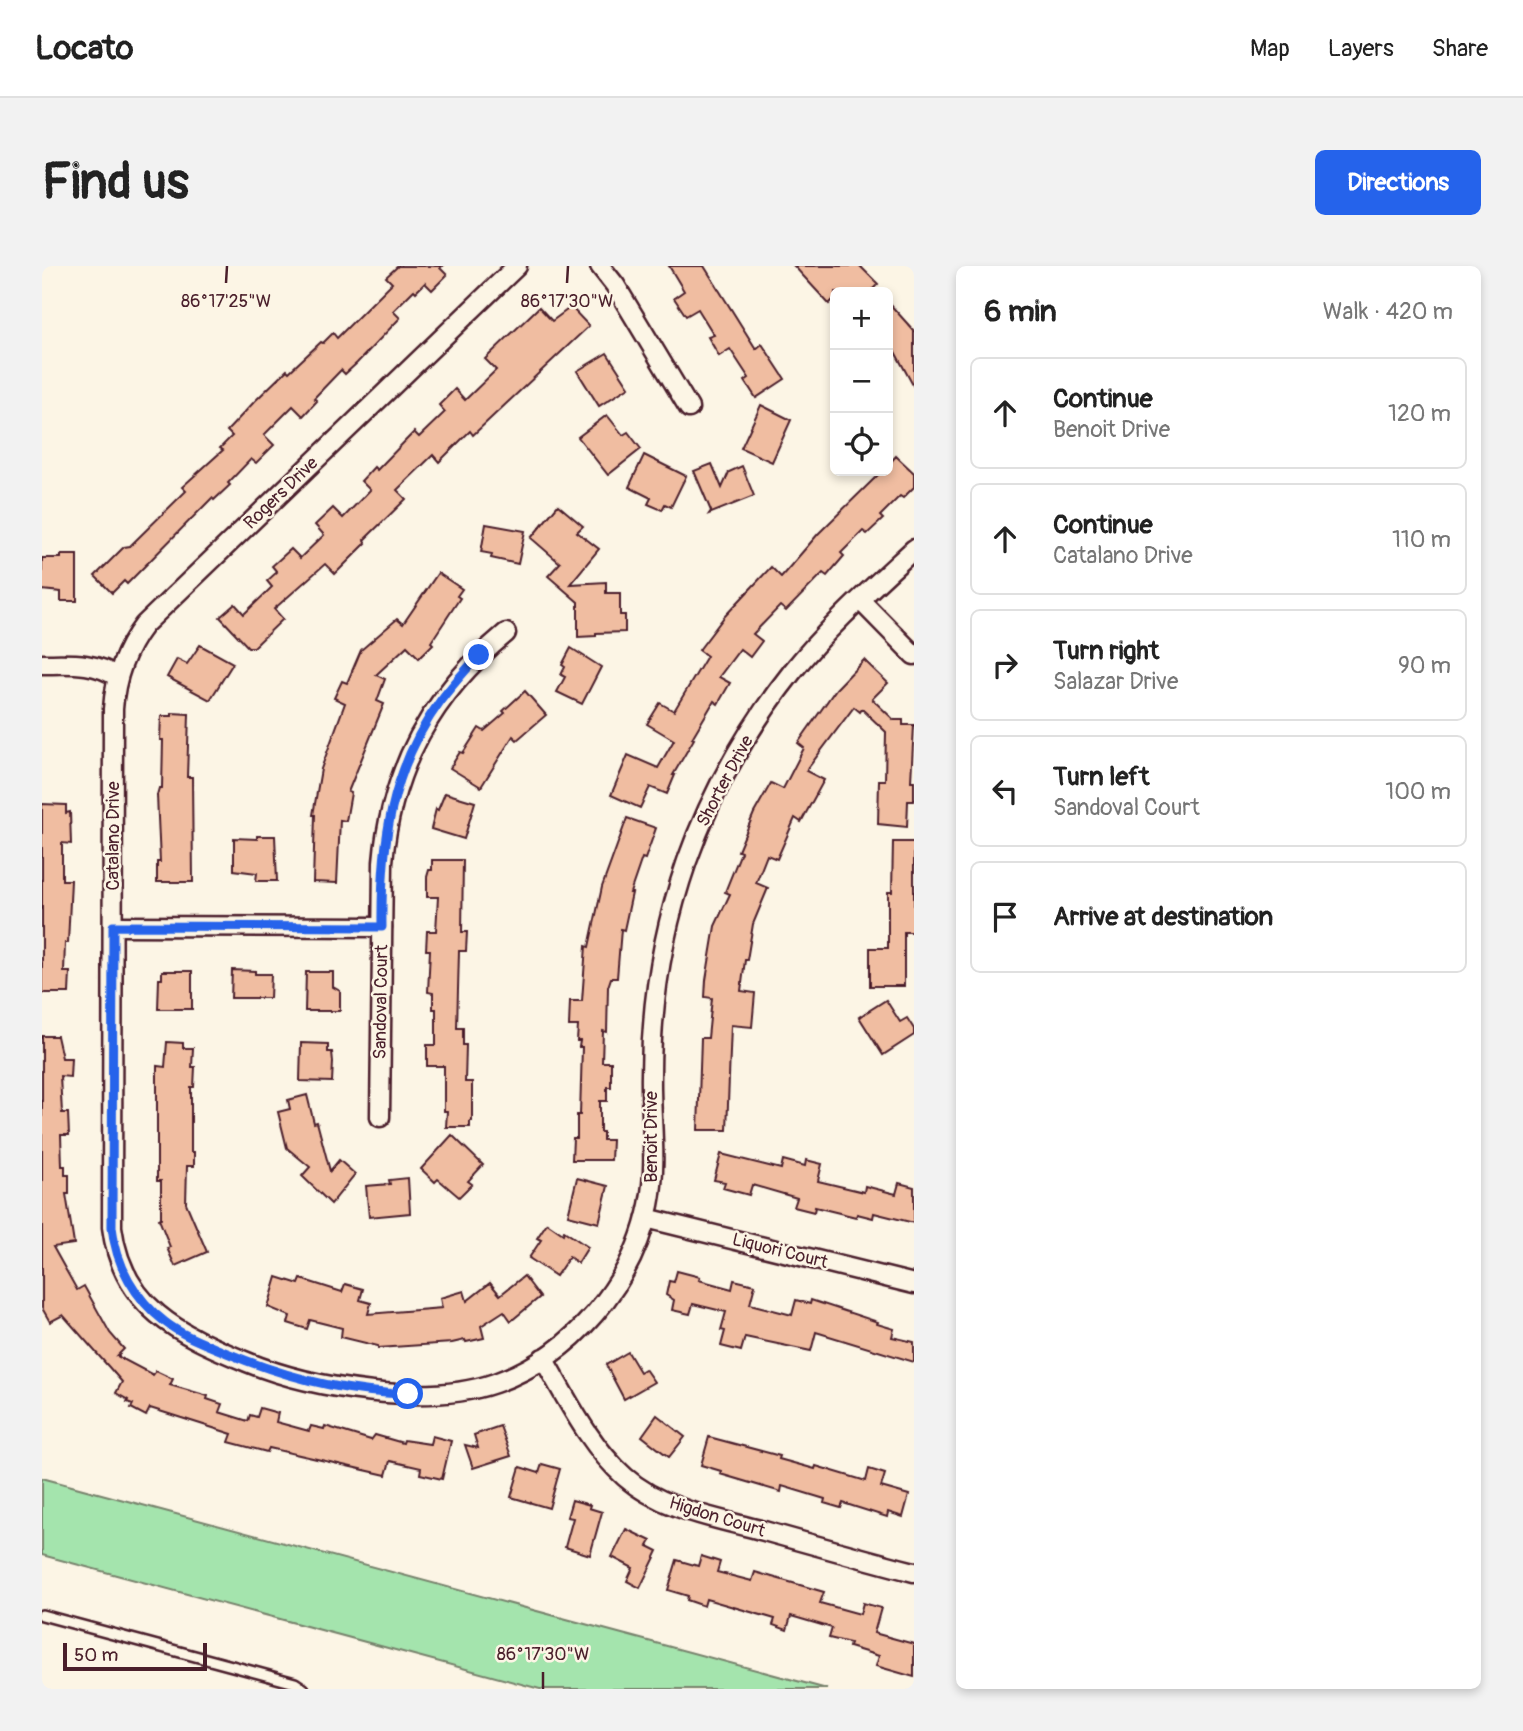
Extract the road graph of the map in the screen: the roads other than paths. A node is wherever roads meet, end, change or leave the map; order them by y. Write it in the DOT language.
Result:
graph roads {
  1 [pos="516,266"];
  2 [pos="600,266"];
  3 [pos="689,408"];
  4 [pos="910,553"];
  5 [pos="860,600"];
  6 [pos="506,633"];
  7 [pos="914,655"];
  8 [pos="42,664"];
  9 [pos="117,677"];
  10 [pos="113,926"];
  11 [pos="382,927"];
  12 [pos="651,1057"];
  13 [pos="380,1117"];
  14 [pos="646,1218"];
  15 [pos="115,1246"];
  16 [pos="914,1284"];
  17 [pos="543,1359"];
  18 [pos="914,1572"];
  19 [pos="42,1615"];
  20 [pos="304,1689"];
  1 -- 9 [label="street, Rogers Drive"];
  2 -- 3 [label="street"];
  4 -- 5 [label="street, Shorter Drive"];
  5 -- 7 [label="street"];
  5 -- 12 [label="street, Shorter Drive"];
  6 -- 11 [label="street, Sandoval Court"];
  8 -- 9 [label="street"];
  9 -- 10 [label="street, Catalano Drive"];
  10 -- 11 [label="street"];
  10 -- 15 [label="street, Catalano Drive"];
  11 -- 13 [label="street, Sandoval Court"];
  12 -- 14 [label="street, Benoit Drive"];
  14 -- 16 [label="street, Liquori Court"];
  14 -- 17 [label="street, Benoit Drive"];
  15 -- 17 [label="street, Benoit Drive"];
  17 -- 18 [label="street, Higdon Court"];
  19 -- 20 [label="lane"];
}
